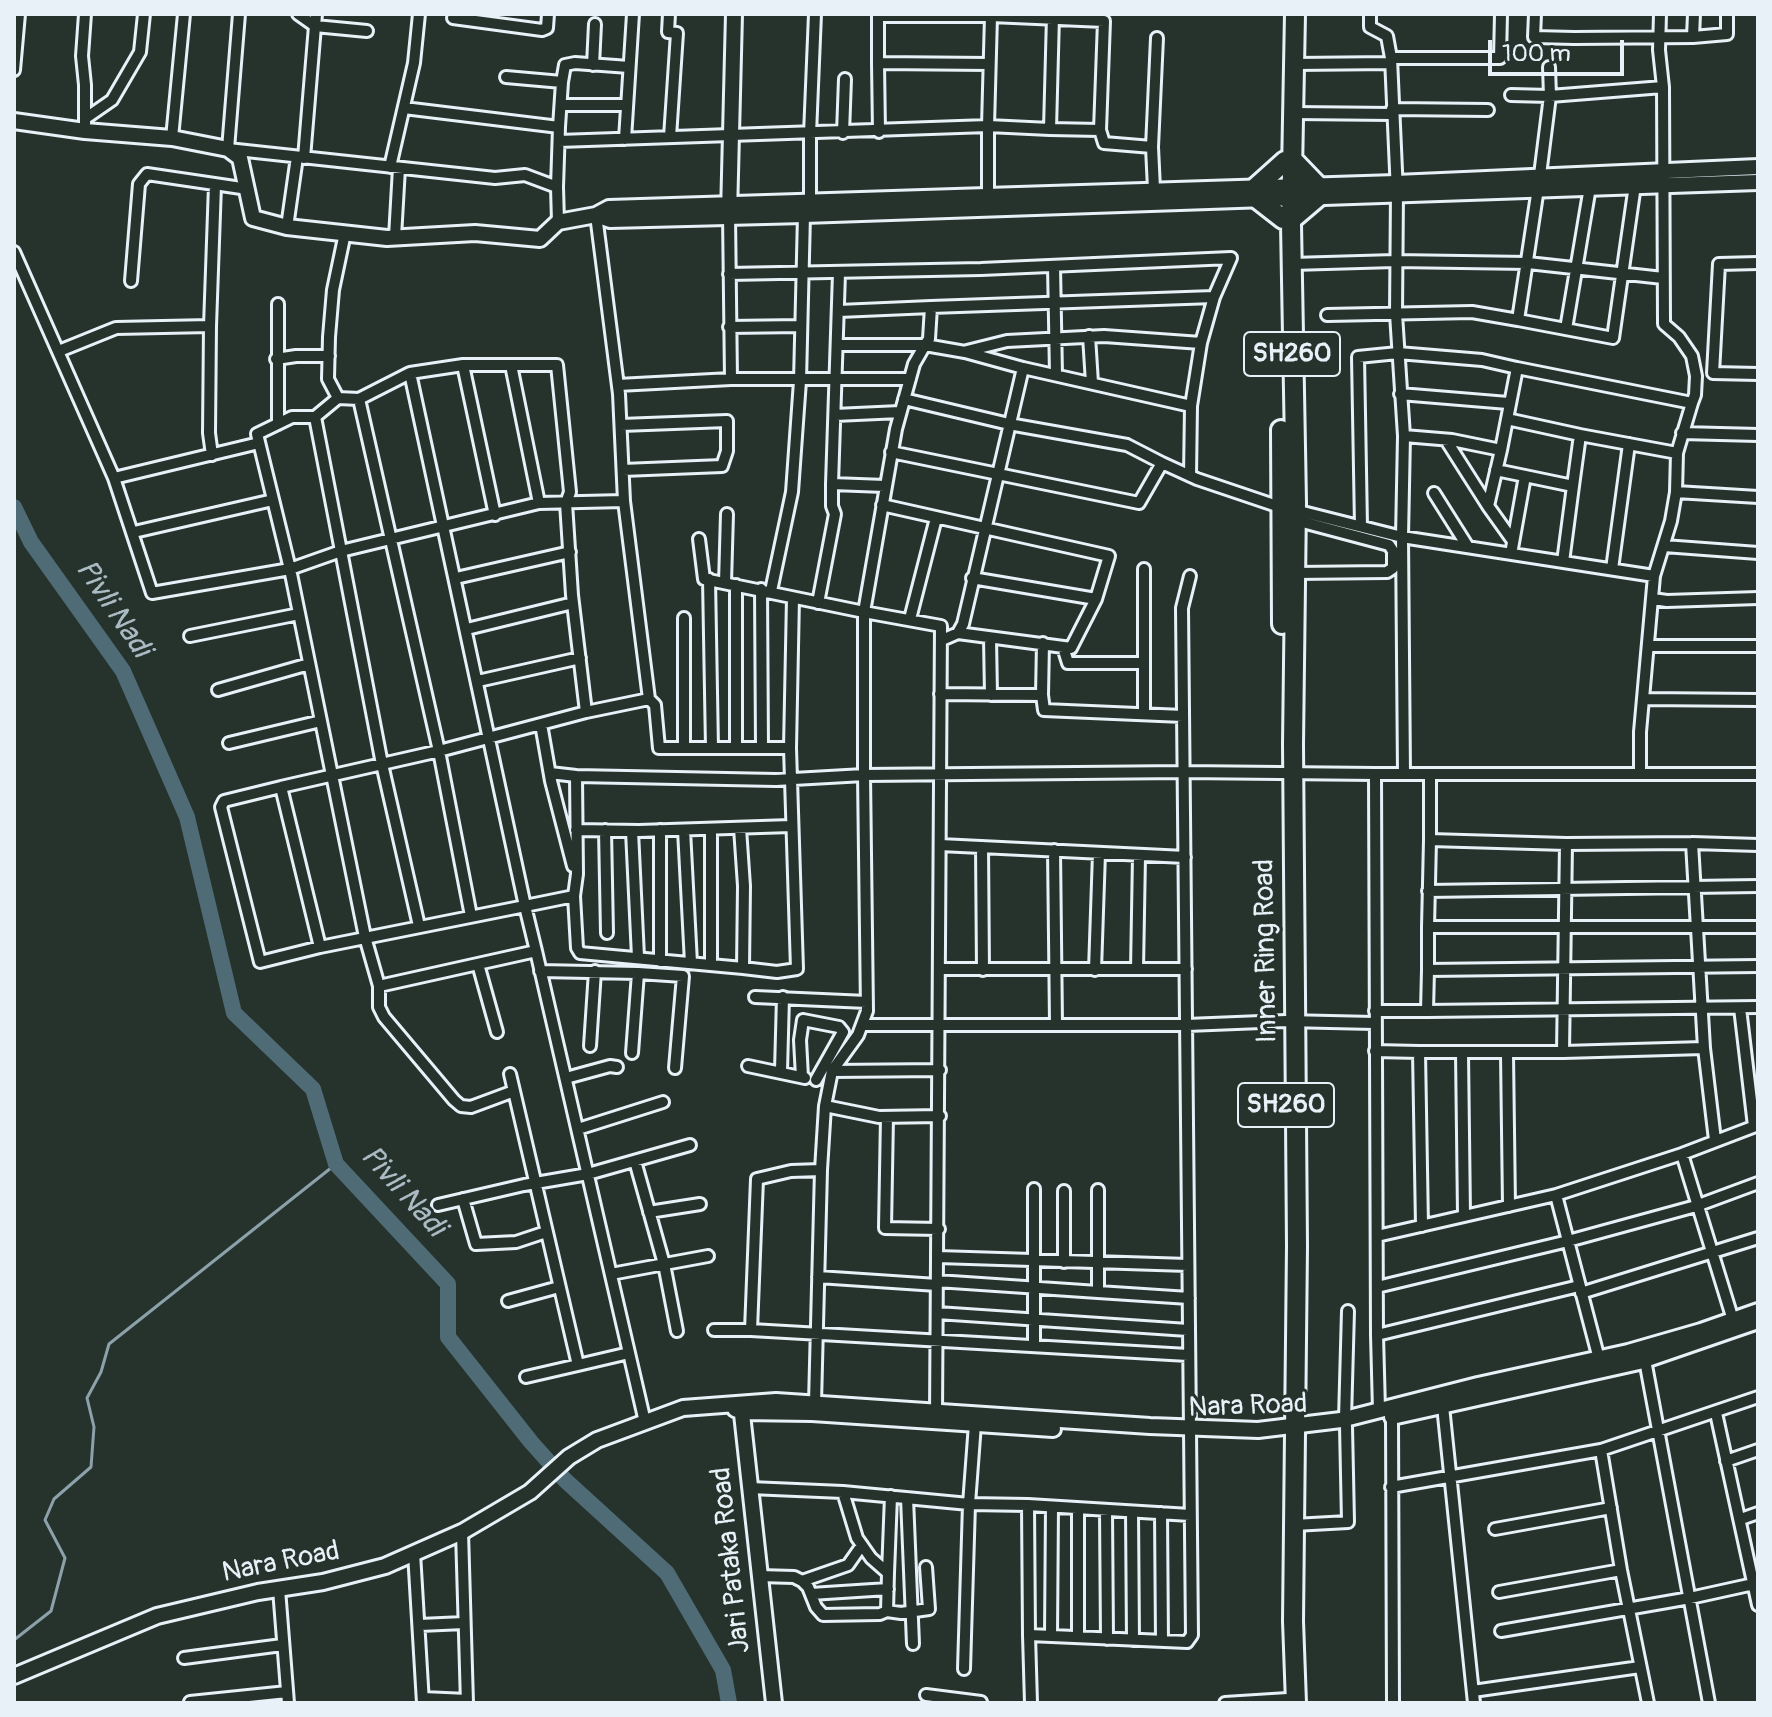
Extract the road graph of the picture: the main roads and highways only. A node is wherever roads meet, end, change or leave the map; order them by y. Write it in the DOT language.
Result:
graph roads {
  1 [pos="1287,14"];
  2 [pos="1295,14"];
  3 [pos="1289,160"];
  4 [pos="1287,219"];
  5 [pos="1290,513"];
  6 [pos="1288,772"];
  7 [pos="1291,1430"];
  8 [pos="1290,1702"];
  1 -- 3 [label="highway, Inner Ring Road"];
  2 -- 3 [label="highway, Inner Ring Road"];
  3 -- 4 [label="highway, Inner Ring Road / SH260"];
  3 -- 4 [label="highway"];
  3 -- 4 [label="highway"];
  4 -- 5 [label="highway, Inner Ring Road / SH260"];
  4 -- 5 [label="highway, Inner Ring Road / SH260"];
  5 -- 6 [label="highway, Inner Ring Road / SH260"];
  5 -- 6 [label="highway, Inner Ring Road"];
  6 -- 7 [label="highway, Inner Ring Road"];
  7 -- 8 [label="highway, Inner Ring Road"];
  7 -- 8 [label="highway, Inner Ring Road"];
}
